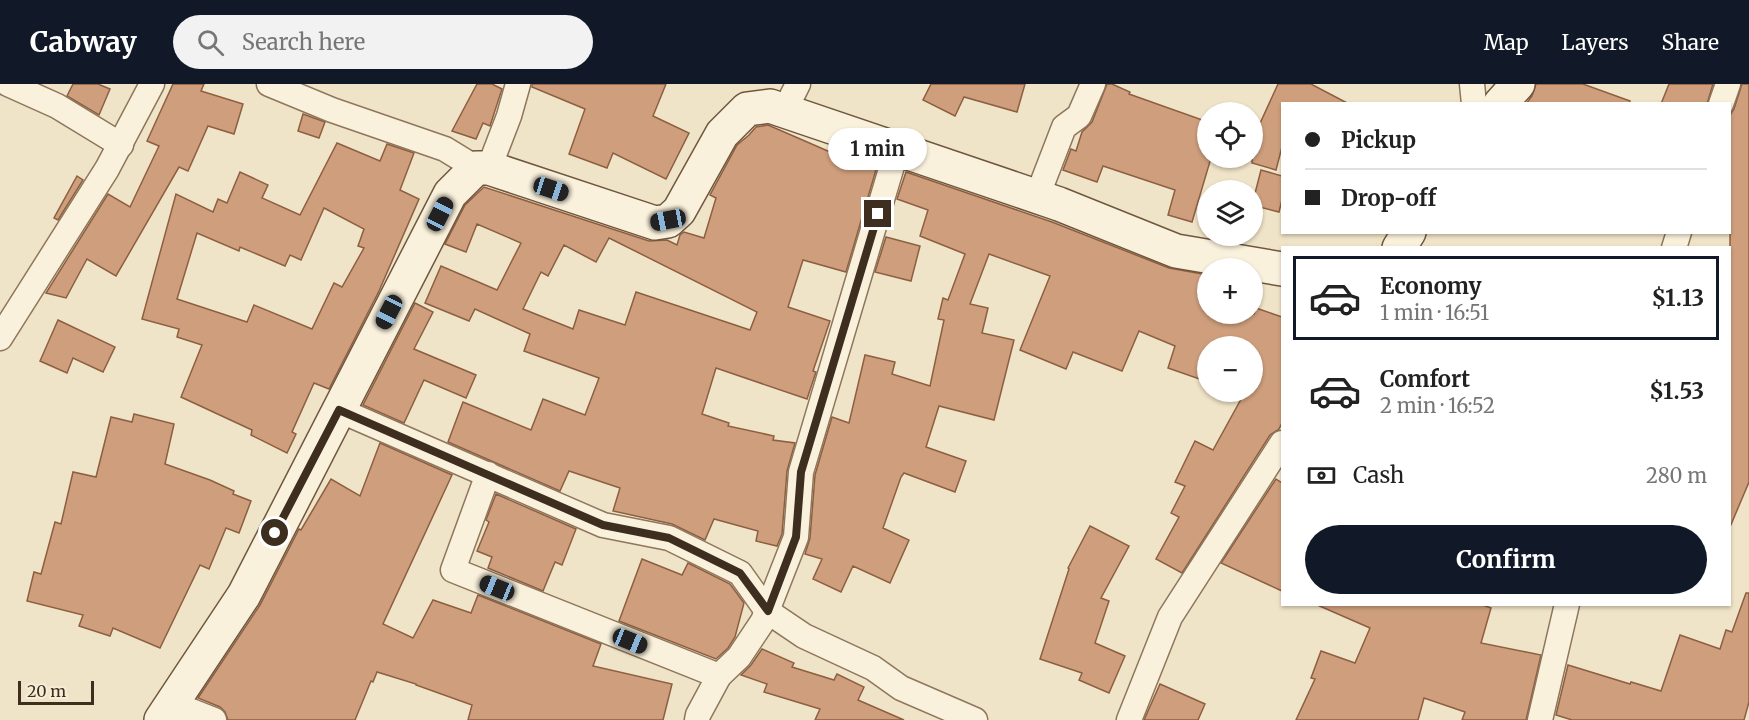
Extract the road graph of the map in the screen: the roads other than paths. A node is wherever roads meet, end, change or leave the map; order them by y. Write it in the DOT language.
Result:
graph roads {
  1 [pos="8,84"];
  2 [pos="152,84"];
  3 [pos="269,84"];
  4 [pos="518,84"];
  5 [pos="1093,84"];
  6 [pos="1472,84"];
  7 [pos="1518,84"];
  8 [pos="1728,84"];
  9 [pos="792,97"];
  10 [pos="1474,102"];
  11 [pos="1502,102"];
  12 [pos="1722,102"];
  13 [pos="121,145"];
  14 [pos="897,149"];
  15 [pos="482,168"];
  16 [pos="1036,197"];
  17 [pos="1281,269"];
  18 [pos="0,338"];
  19 [pos="339,410"];
  20 [pos="1281,445"];
  21 [pos="488,474"];
  22 [pos="1567,606"];
  23 [pos="768,611"];
  24 [pos="719,676"];
  25 [pos="166,712"];
  26 [pos="214,720"];
  27 [pos="697,720"];
  28 [pos="975,720"];
  29 [pos="1129,720"];
  30 [pos="1540,720"];
  1 -- 13 [label="street"];
  2 -- 13 [label="street"];
  3 -- 15 [label="street"];
  4 -- 15 [label="street"];
  5 -- 16 [label="street"];
  6 -- 10 [label="street"];
  7 -- 11 [label="main road"];
  8 -- 12 [label="street"];
  9 -- 14 [label="main road"];
  9 -- 15 [label="main road"];
  13 -- 18 [label="street"];
  14 -- 16 [label="main road"];
  14 -- 23 [label="street"];
  15 -- 19 [label="main road"];
  16 -- 17 [label="main road"];
  19 -- 21 [label="street"];
  19 -- 25 [label="main road"];
  20 -- 29 [label="street"];
  21 -- 23 [label="street"];
  21 -- 24 [label="street"];
  22 -- 30 [label="street"];
  23 -- 24 [label="street"];
  23 -- 28 [label="street"];
  24 -- 27 [label="street"];
  25 -- 26 [label="street"];
}
